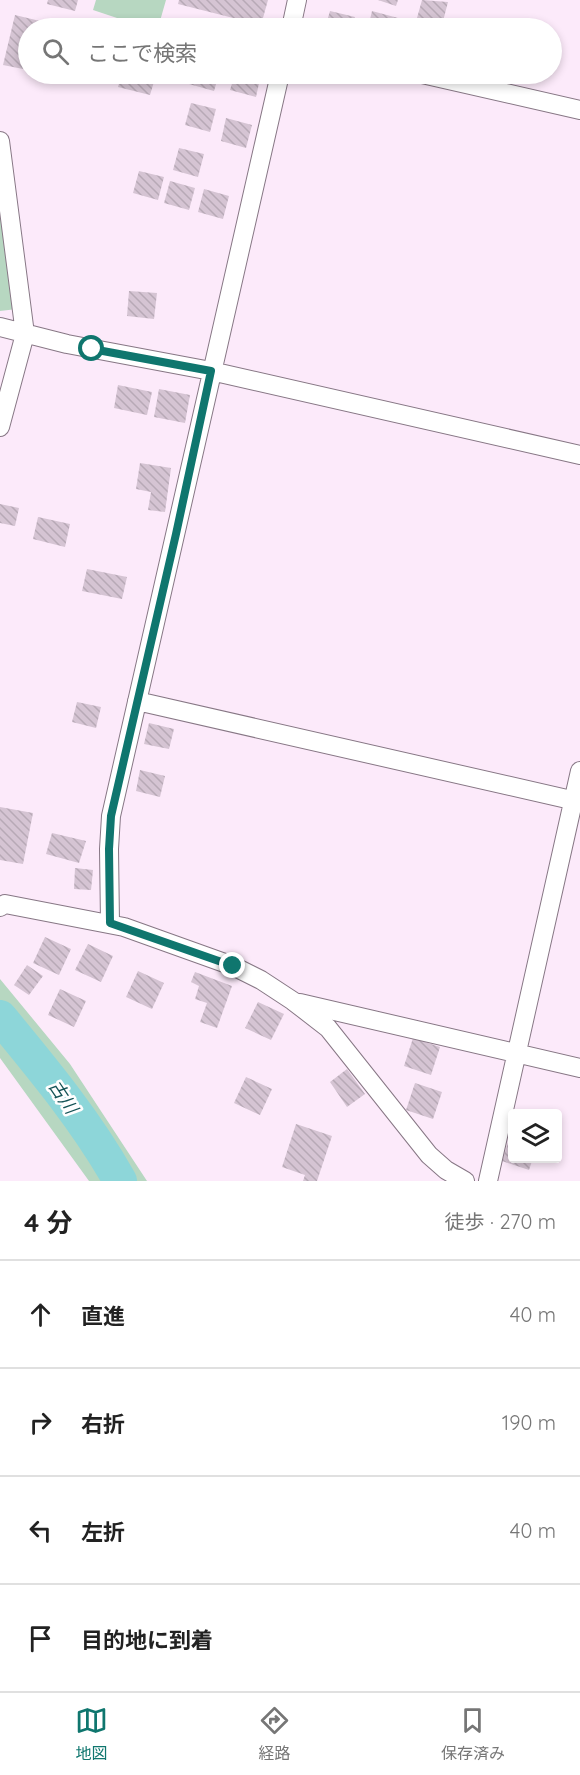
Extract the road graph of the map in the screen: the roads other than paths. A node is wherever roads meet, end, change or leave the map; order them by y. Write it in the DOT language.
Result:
graph roads {
  1 [pos="297,0"];
  2 [pos="293,18"];
  3 [pos="278,84"];
  4 [pos="466,84"];
  5 [pos="580,110"];
  6 [pos="0,141"];
  7 [pos="0,327"];
  8 [pos="25,334"];
  9 [pos="211,371"];
  10 [pos="0,427"];
  11 [pos="580,455"];
  12 [pos="137,701"];
  13 [pos="580,771"];
  14 [pos="577,801"];
  15 [pos="2,902"];
  16 [pos="110,923"];
  17 [pos="292,1001"];
  18 [pos="517,1053"];
  19 [pos="580,1068"];
  20 [pos="465,1181"];
  21 [pos="488,1181"];
  1 -- 2 [label="street"];
  3 -- 9 [label="street"];
  4 -- 5 [label="street"];
  6 -- 8 [label="street"];
  7 -- 8 [label="street"];
  8 -- 9 [label="street"];
  8 -- 10 [label="street"];
  9 -- 11 [label="street"];
  9 -- 12 [label="street"];
  12 -- 14 [label="street"];
  12 -- 16 [label="street"];
  13 -- 14 [label="street"];
  14 -- 18 [label="street"];
  15 -- 16 [label="street"];
  16 -- 17 [label="street"];
  17 -- 18 [label="street"];
  17 -- 20 [label="street"];
  18 -- 19 [label="street"];
  18 -- 21 [label="street"];
}
